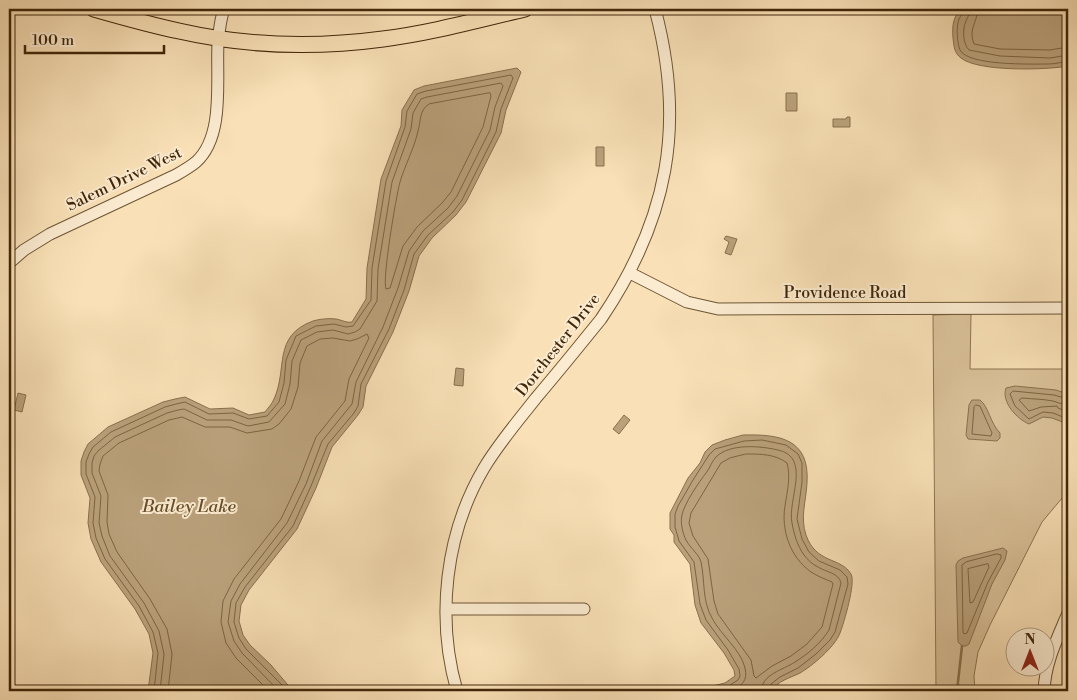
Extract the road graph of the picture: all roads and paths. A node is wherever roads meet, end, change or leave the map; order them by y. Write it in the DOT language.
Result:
graph roads {
  1 [pos="94,9"];
  2 [pos="224,9"];
  3 [pos="525,9"];
  4 [pos="655,9"];
  5 [pos="219,38"];
  6 [pos="9,263"];
  7 [pos="630,272"];
  8 [pos="1068,308"];
  9 [pos="584,608"];
  10 [pos="447,610"];
  11 [pos="1068,613"];
  12 [pos="458,691"];
  13 [pos="1044,691"];
  1 -- 5 [label="main road"];
  2 -- 5 [label="street, Salem Drive West"];
  3 -- 5 [label="main road"];
  4 -- 7 [label="street, Dorchester Drive"];
  5 -- 6 [label="street, Salem Drive West"];
  7 -- 8 [label="street, Providence Road"];
  7 -- 10 [label="street, Dorchester Drive"];
  9 -- 10 [label="street"];
  10 -- 12 [label="street, Dorchester Drive"];
  11 -- 13 [label="street"];
}
